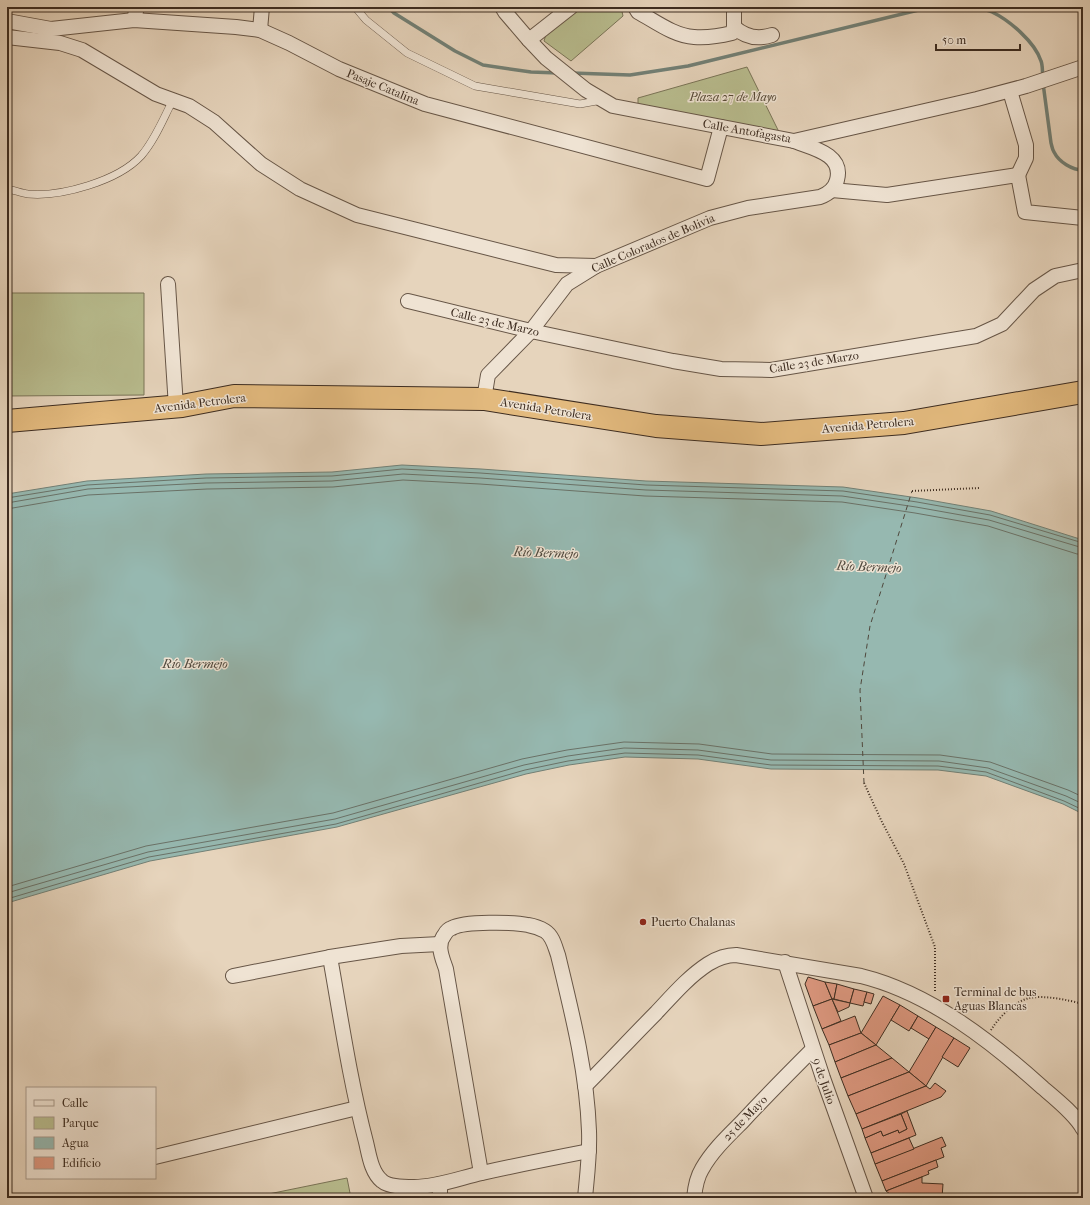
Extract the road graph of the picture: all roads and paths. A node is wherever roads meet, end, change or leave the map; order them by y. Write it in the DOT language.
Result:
graph roads {
  1 [pos="262,7"];
  2 [pos="355,7"];
  3 [pos="502,7"];
  4 [pos="571,7"];
  5 [pos="635,7"];
  6 [pos="734,7"];
  7 [pos="135,14"];
  8 [pos="7,21"];
  9 [pos="734,27"];
  10 [pos="260,30"];
  11 [pos="772,35"];
  12 [pos="7,36"];
  13 [pos="529,40"];
  14 [pos="1083,67"];
  15 [pos="1010,91"];
  16 [pos="173,100"];
  17 [pos="602,100"];
  18 [pos="721,127"];
  19 [pos="794,141"];
  20 [pos="1018,175"];
  21 [pos="7,188"];
  22 [pos="832,190"];
  23 [pos="1083,218"];
  24 [pos="596,266"];
  25 [pos="1083,270"];
  26 [pos="168,284"];
  27 [pos="408,301"];
  28 [pos="531,331"];
  29 [pos="1083,392"];
  30 [pos="484,399"];
  31 [pos="176,407"];
  32 [pos="7,421"];
  33 [pos="979,488"];
  34 [pos="912,491"];
  35 [pos="864,783"];
  36 [pos="440,944"];
  37 [pos="330,957"];
  38 [pos="785,962"];
  39 [pos="233,976"];
  40 [pos="1083,1004"];
  41 [pos="935,1007"];
  42 [pos="986,1040"];
  43 [pos="813,1049"];
  44 [pos="585,1086"];
  45 [pos="357,1108"];
  46 [pos="1083,1129"];
  47 [pos="589,1151"];
  48 [pos="156,1157"];
  49 [pos="481,1173"];
  50 [pos="440,1184"];
  51 [pos="419,1193"];
  52 [pos="440,1198"];
  53 [pos="585,1198"];
  54 [pos="694,1198"];
  55 [pos="866,1198"];
  1 -- 10 [label="street"];
  2 -- 17 [label="lane"];
  3 -- 13 [label="street, Calle Antofagasta"];
  4 -- 13 [label="street"];
  5 -- 9 [label="street"];
  6 -- 9 [label="street"];
  7 -- 8 [label="street, Pasaje Catalina"];
  7 -- 10 [label="street, Pasaje Catalina"];
  9 -- 11 [label="street"];
  10 -- 18 [label="street, Pasaje Catalina"];
  12 -- 16 [label="street"];
  13 -- 17 [label="street, Calle Antofagasta"];
  14 -- 15 [label="street, Calle Antofagasta"];
  15 -- 19 [label="street, Calle Antofagasta"];
  15 -- 20 [label="street"];
  16 -- 21 [label="lane"];
  16 -- 24 [label="street"];
  17 -- 18 [label="street, Calle Antofagasta"];
  18 -- 19 [label="street, Calle Antofagasta"];
  19 -- 22 [label="street"];
  20 -- 22 [label="street"];
  20 -- 23 [label="street"];
  22 -- 24 [label="street, Calle Colorados de Bolivia"];
  24 -- 28 [label="street, Calle Colorados de Bolivia"];
  25 -- 28 [label="street, Calle 23 de Marzo"];
  26 -- 31 [label="street"];
  27 -- 28 [label="street, Calle 23 de Marzo"];
  28 -- 30 [label="street, Calle Colorados de Bolivia"];
  29 -- 30 [label="highway, Avenida Petrolera"];
  30 -- 31 [label="highway, Avenida Petrolera"];
  31 -- 32 [label="highway, Avenida Petrolera"];
  33 -- 34 [label="path"];
  35 -- 41 [label="path"];
  36 -- 37 [label="street"];
  36 -- 44 [label="street"];
  36 -- 49 [label="street"];
  37 -- 39 [label="street"];
  37 -- 45 [label="street"];
  38 -- 41 [label="street"];
  38 -- 43 [label="street, 9 de Julio"];
  38 -- 44 [label="street"];
  40 -- 42 [label="path"];
  41 -- 42 [label="street"];
  42 -- 46 [label="street"];
  43 -- 54 [label="street, 25 de Mayo"];
  43 -- 55 [label="street, 9 de Julio"];
  44 -- 47 [label="street"];
  45 -- 48 [label="street"];
  45 -- 51 [label="street"];
  47 -- 49 [label="street"];
  47 -- 53 [label="street"];
  49 -- 50 [label="street"];
  50 -- 51 [label="street"];
  50 -- 52 [label="street"];
}
